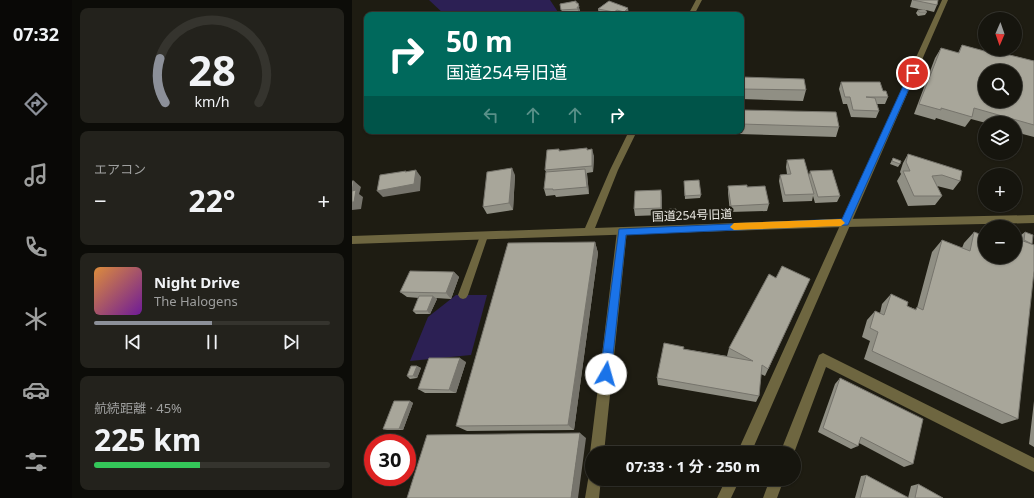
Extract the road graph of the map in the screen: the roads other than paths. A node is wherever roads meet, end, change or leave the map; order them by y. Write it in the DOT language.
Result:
graph roads {
  1 [pos="699,0"];
  2 [pos="945,0"];
  3 [pos="693,12"];
  4 [pos="632,134"];
  5 [pos="1034,219"];
  6 [pos="845,223"];
  7 [pos="622,231"];
  8 [pos="588,232"];
  9 [pos="484,236"];
  10 [pos="352,240"];
  11 [pos="463,295"];
  12 [pos="598,446"];
  13 [pos="747,446"];
  14 [pos="790,446"];
  15 [pos="1034,465"];
  16 [pos="593,486"];
  17 [pos="730,486"];
  18 [pos="774,486"];
  19 [pos="592,498"];
  20 [pos="724,498"];
  21 [pos="770,498"];
  1 -- 3 [label="street"];
  2 -- 6 [label="street"];
  4 -- 8 [label="street"];
  5 -- 6 [label="street, 国道254号旧道"];
  6 -- 7 [label="street, 国道254号旧道"];
  6 -- 13 [label="street"];
  7 -- 8 [label="street, 国道254号旧道"];
  7 -- 12 [label="street"];
  8 -- 9 [label="street, 国道254号旧道"];
  9 -- 10 [label="street, 国道254号旧道"];
  9 -- 11 [label="lane"];
  14 -- 15 [label="street"];
  16 -- 19 [label="street"];
  17 -- 20 [label="street"];
  18 -- 21 [label="street"];
}
